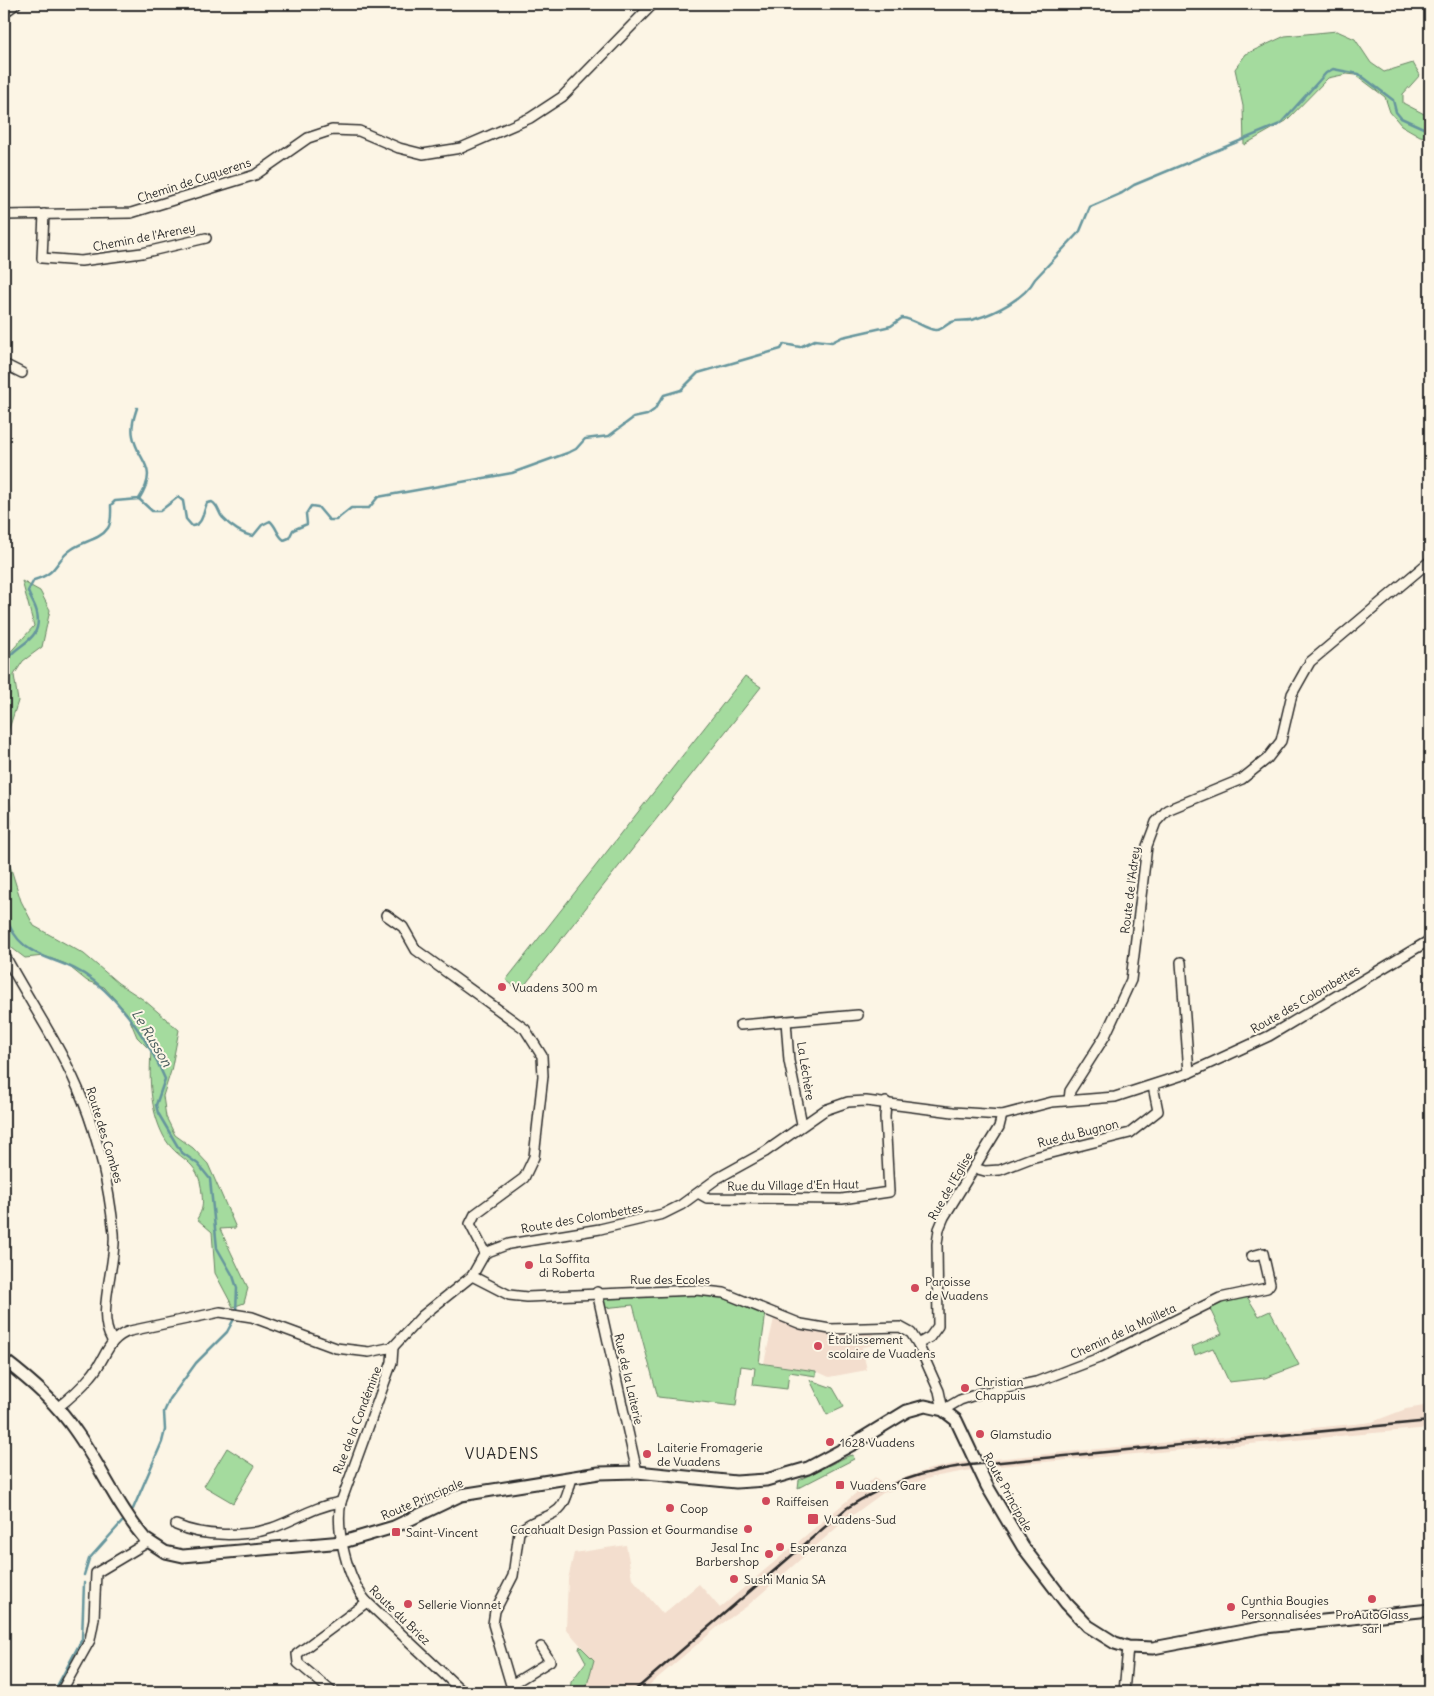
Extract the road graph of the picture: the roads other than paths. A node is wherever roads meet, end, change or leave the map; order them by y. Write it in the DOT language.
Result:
graph roads {
  1 [pos="16,4"];
  2 [pos="653,4"];
  3 [pos="4,14"];
  4 [pos="44,214"];
  5 [pos="4,215"];
  6 [pos="206,238"];
  7 [pos="4,364"];
  8 [pos="22,373"];
  9 [pos="1430,561"];
  10 [pos="386,915"];
  11 [pos="1430,940"];
  12 [pos="4,954"];
  13 [pos="1181,962"];
  14 [pos="858,1016"];
  15 [pos="786,1021"];
  16 [pos="740,1025"];
  17 [pos="1189,1073"];
  18 [pos="1153,1086"];
  19 [pos="1069,1100"];
  20 [pos="886,1102"];
  21 [pos="1002,1115"];
  22 [pos="802,1124"];
  23 [pos="974,1168"];
  24 [pos="698,1193"];
  25 [pos="485,1253"];
  26 [pos="1252,1256"];
  27 [pos="472,1276"];
  28 [pos="597,1292"];
  29 [pos="112,1340"];
  30 [pos="918,1344"];
  31 [pos="393,1347"];
  32 [pos="4,1360"];
  33 [pos="57,1408"];
  34 [pos="943,1410"];
  35 [pos="637,1472"];
  36 [pos="572,1477"];
  37 [pos="341,1502"];
  38 [pos="176,1525"];
  39 [pos="148,1542"];
  40 [pos="343,1542"];
  41 [pos="367,1602"];
  42 [pos="1430,1610"];
  43 [pos="542,1647"];
  44 [pos="1128,1648"];
  45 [pos="61,1692"];
  46 [pos="332,1692"];
  47 [pos="463,1692"];
  48 [pos="1124,1692"];
  1 -- 3 [label="street"];
  2 -- 4 [label="street, Chemin de Cuquerens"];
  4 -- 5 [label="street, Chemin de Cuquerens"];
  4 -- 6 [label="street, Chemin de l'Areney"];
  7 -- 8 [label="street"];
  9 -- 19 [label="street, Route de l'Adrey"];
  10 -- 25 [label="street"];
  11 -- 17 [label="street, Route des Colombettes"];
  12 -- 29 [label="street, Route des Combes"];
  13 -- 17 [label="street"];
  14 -- 15 [label="street"];
  15 -- 16 [label="street"];
  15 -- 22 [label="street, La Léchère"];
  17 -- 18 [label="street, Route des Colombettes"];
  18 -- 19 [label="street, Route des Colombettes"];
  18 -- 23 [label="street, Rue du Bugnon"];
  19 -- 21 [label="street, Route des Colombettes"];
  20 -- 21 [label="street, Route des Colombettes"];
  20 -- 22 [label="street, Route des Colombettes"];
  20 -- 24 [label="street, Rue du Village d'En Haut"];
  21 -- 23 [label="street, Rue de l'Eglise"];
  22 -- 24 [label="street, Route des Colombettes"];
  23 -- 30 [label="street, Rue de l'Eglise"];
  24 -- 25 [label="street, Route des Colombettes"];
  25 -- 27 [label="street"];
  26 -- 34 [label="street, Chemin de la Moilleta"];
  27 -- 28 [label="street, Rue des Ecoles"];
  27 -- 31 [label="street"];
  28 -- 30 [label="street, Rue des Ecoles"];
  28 -- 35 [label="street, Rue de la Laiterie"];
  29 -- 31 [label="street"];
  29 -- 33 [label="street"];
  30 -- 34 [label="street"];
  31 -- 37 [label="street, Rue de la Condémine"];
  32 -- 33 [label="main road, Route Principale"];
  33 -- 39 [label="main road, Route Principale"];
  34 -- 35 [label="main road, Route Principale"];
  34 -- 44 [label="main road, Route Principale"];
  35 -- 36 [label="main road, Route Principale"];
  36 -- 40 [label="main road, Route Principale"];
  36 -- 43 [label="street"];
  37 -- 38 [label="street"];
  37 -- 40 [label="street, Rue de la Condémine"];
  39 -- 40 [label="main road, Route Principale"];
  39 -- 45 [label="street"];
  40 -- 41 [label="street, Route du Briez"];
  41 -- 46 [label="street"];
  41 -- 47 [label="street, Route du Briez"];
  42 -- 44 [label="main road, Route Principale"];
  44 -- 48 [label="street"];
}
